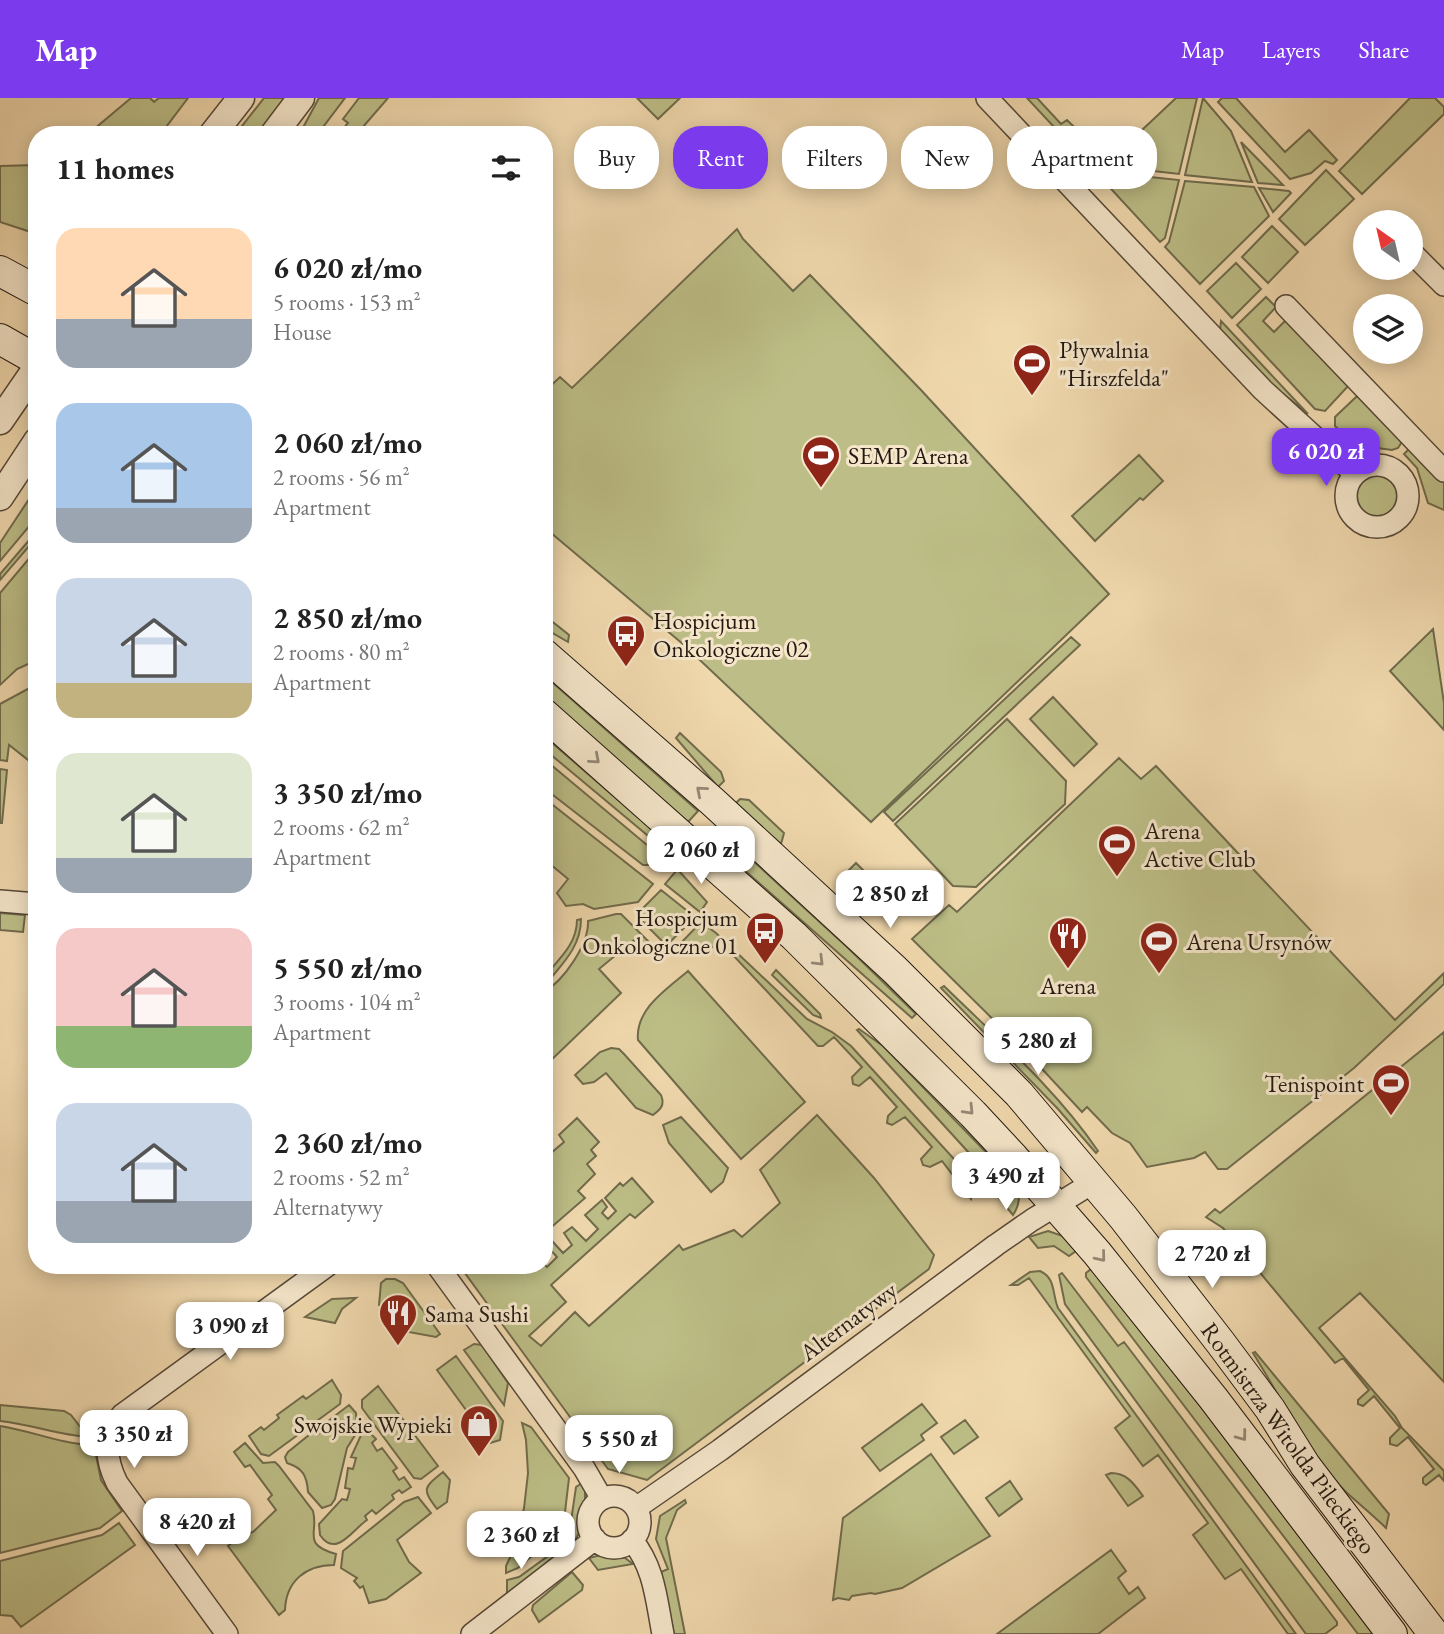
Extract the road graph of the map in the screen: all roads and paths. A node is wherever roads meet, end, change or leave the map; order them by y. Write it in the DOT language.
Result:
graph roads {
  1 [pos="241,98"];
  2 [pos="301,98"];
  3 [pos="987,98"];
  4 [pos="219,126"];
  5 [pos="280,126"];
  6 [pos="1423,264"];
  7 [pos="0,271"];
  8 [pos="1444,285"];
  9 [pos="28,286"];
  10 [pos="1286,306"];
  11 [pos="0,339"];
  12 [pos="28,355"];
  13 [pos="28,381"];
  14 [pos="0,421"];
  15 [pos="28,455"];
  16 [pos="1444,471"];
  17 [pos="1355,474"];
  18 [pos="0,497"];
  19 [pos="553,662"];
  20 [pos="553,722"];
  21 [pos="0,901"];
  22 [pos="28,903"];
  23 [pos="1094,1182"];
  24 [pos="1057,1205"];
  25 [pos="316,1274"];
  26 [pos="444,1274"];
  27 [pos="602,1499"];
  28 [pos="636,1508"];
  29 [pos="595,1539"];
  30 [pos="632,1540"];
  31 [pos="227,1634"];
  32 [pos="471,1634"];
  33 [pos="663,1634"];
  34 [pos="1392,1634"];
  35 [pos="1434,1634"];
  1 -- 4 [label="street"];
  2 -- 5 [label="street"];
  3 -- 17 [label="street"];
  6 -- 8 [label="street"];
  7 -- 9 [label="main road"];
  10 -- 16 [label="street"];
  11 -- 12 [label="main road"];
  13 -- 14 [label="street"];
  15 -- 18 [label="street"];
  23 -- 19 [label="main road, Rotmistrza Witolda Pileckiego, one-way"];
  20 -- 24 [label="main road, Rotmistrza Witolda Pileckiego, one-way"];
  21 -- 22 [label="street"];
  23 -- 24 [label="street, Alternatywy"];
  23 -- 35 [label="main road, Rotmistrza Witolda Pileckiego"];
  24 -- 28 [label="street, Alternatywy"];
  24 -- 34 [label="main road, Rotmistrza Witolda Pileckiego, one-way"];
  25 -- 31 [label="street"];
  26 -- 27 [label="street"];
  27 -- 28 [label="street"];
  27 -- 29 [label="street"];
  28 -- 30 [label="street"];
  29 -- 30 [label="street"];
  29 -- 32 [label="street"];
  30 -- 33 [label="street"];
}
